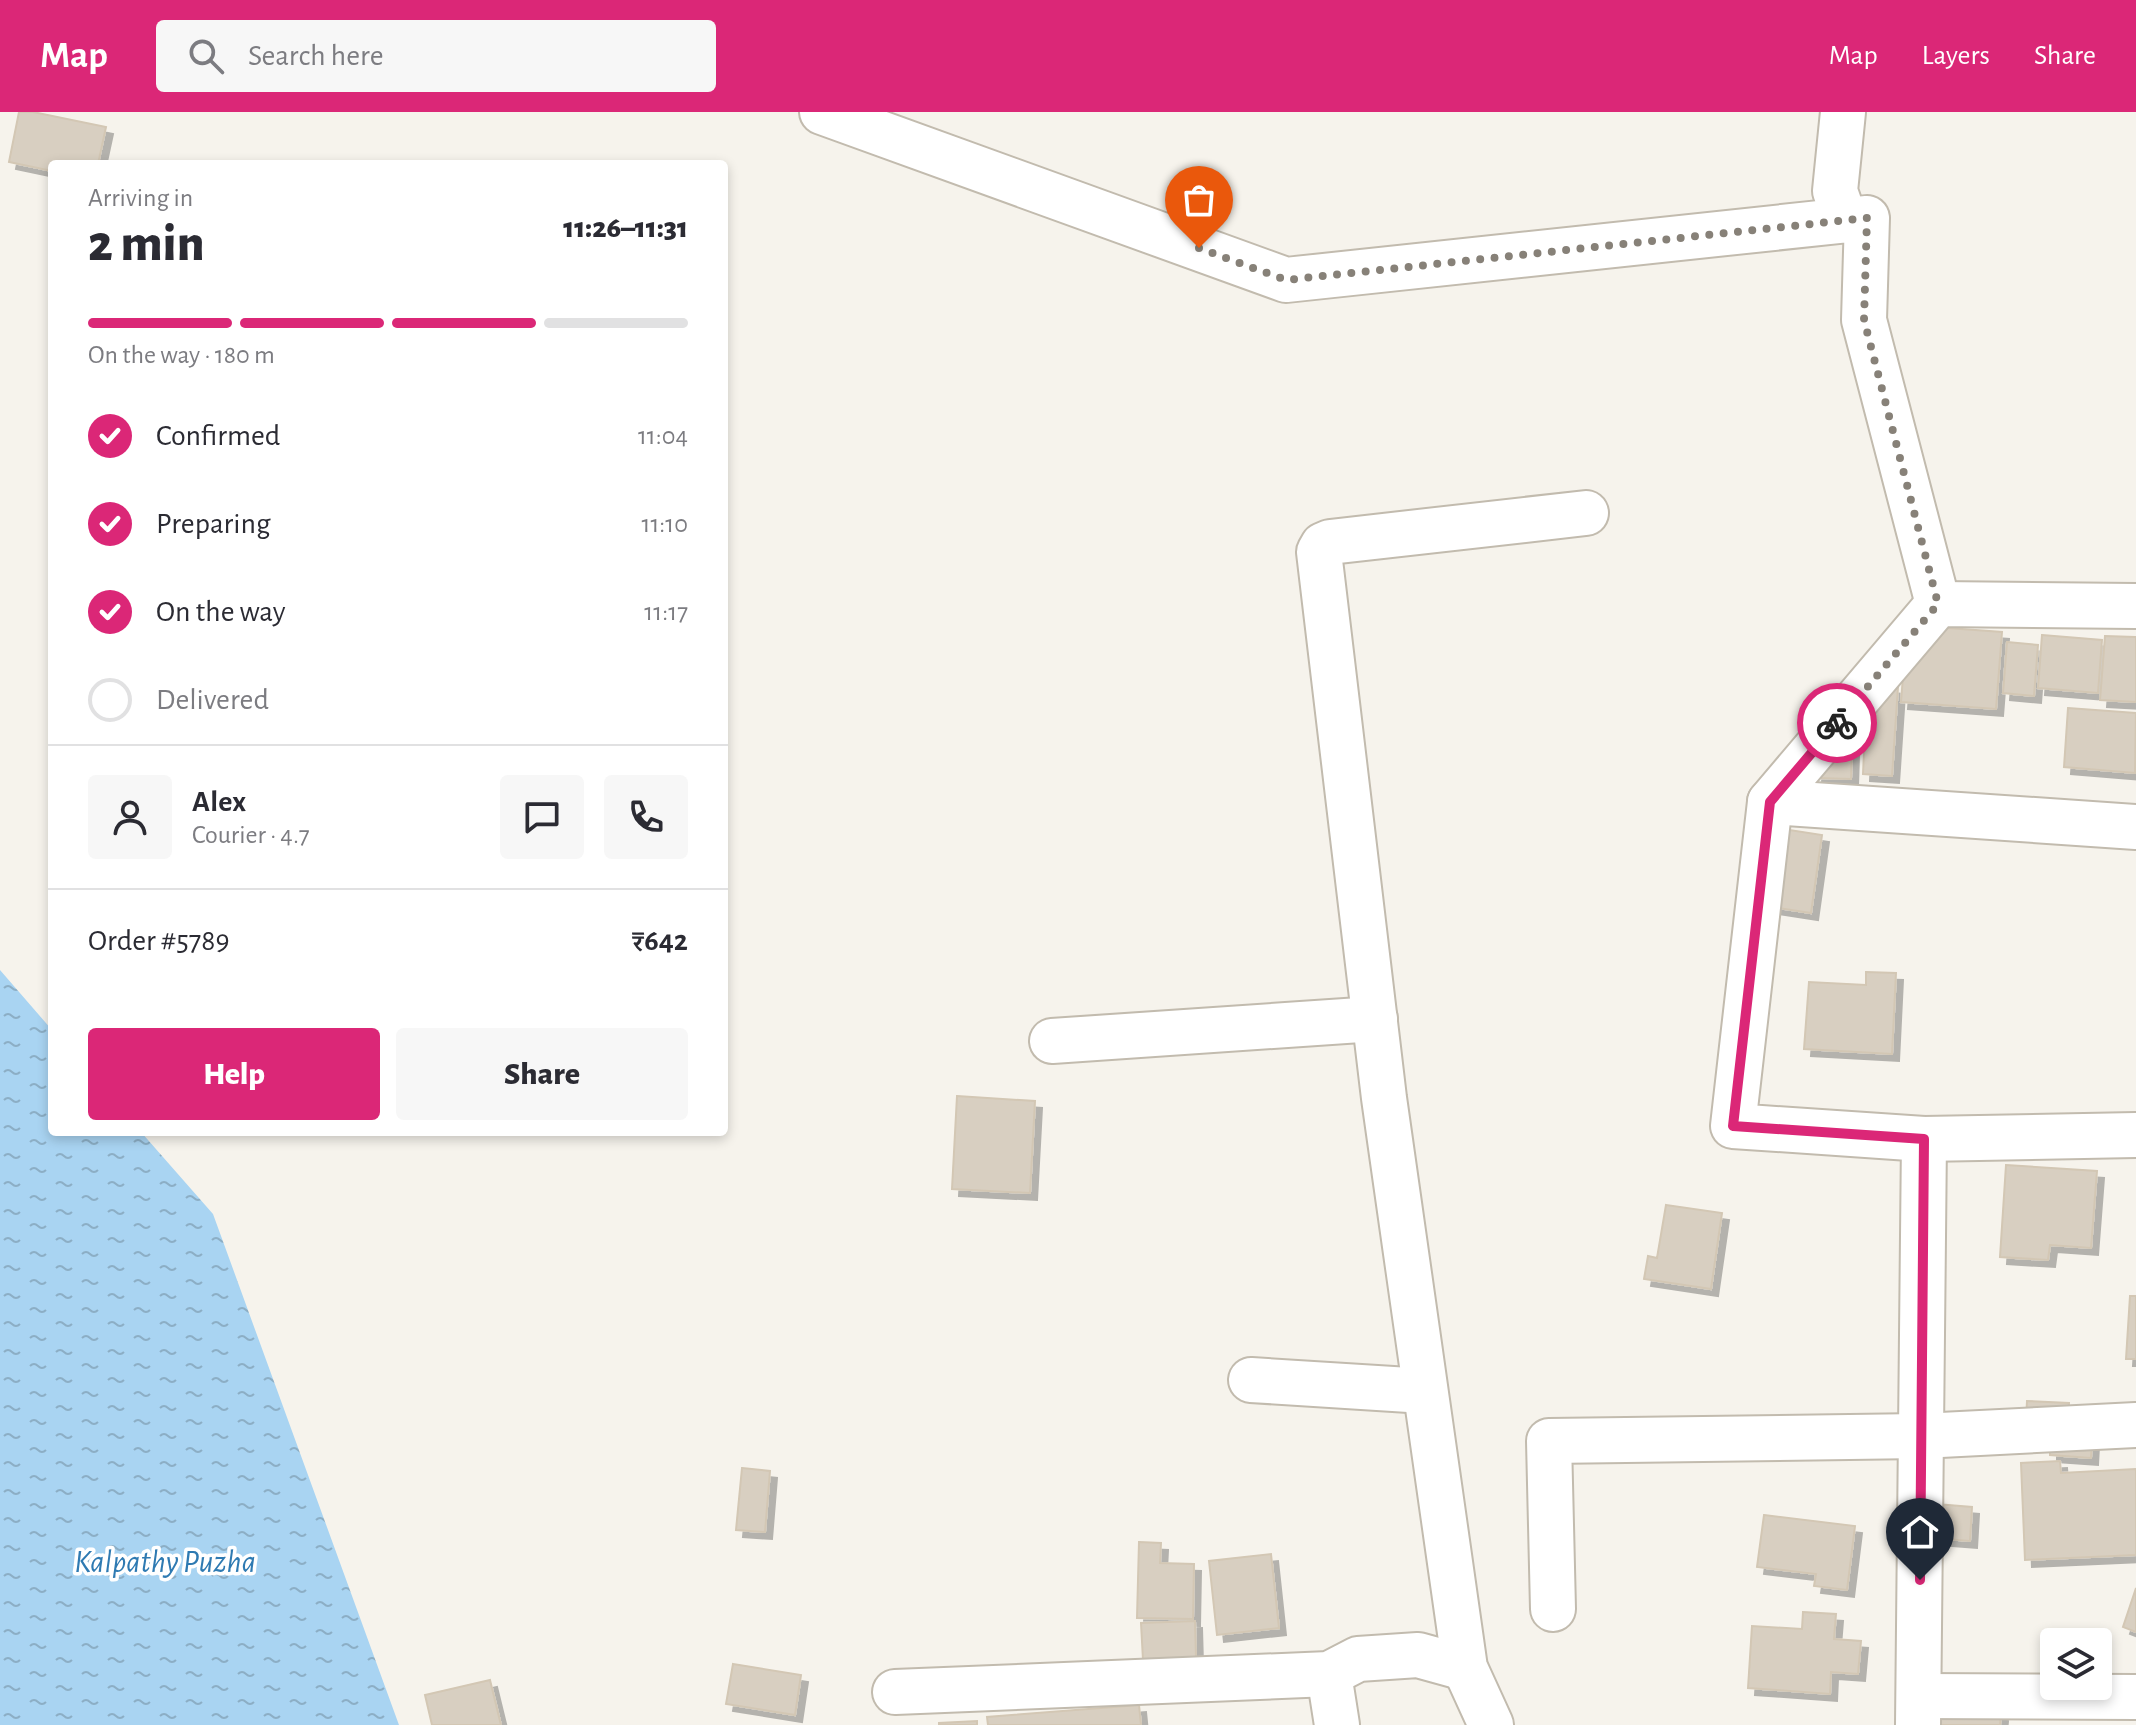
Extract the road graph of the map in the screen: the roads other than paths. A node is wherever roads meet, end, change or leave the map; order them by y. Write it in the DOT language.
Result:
graph roads {
  1 [pos="822,112"];
  2 [pos="1843,112"];
  3 [pos="1845,220"];
  4 [pos="1586,513"];
  5 [pos="1938,604"];
  6 [pos="2136,606"];
  7 [pos="1770,802"];
  8 [pos="2136,827"];
  9 [pos="1375,1019"];
  10 [pos="1052,1041"];
  11 [pos="2136,1135"];
  12 [pos="1924,1139"];
  13 [pos="1251,1380"];
  14 [pos="1425,1391"];
  15 [pos="2136,1425"];
  16 [pos="1921,1436"];
  17 [pos="1553,1609"];
  18 [pos="1465,1668"];
  19 [pos="1329,1674"];
  20 [pos="895,1692"];
  21 [pos="2136,1697"];
  22 [pos="1918,1710"];
  23 [pos="1337,1725"];
  24 [pos="1491,1725"];
  1 -- 3 [label="street"];
  2 -- 3 [label="street"];
  3 -- 5 [label="street"];
  4 -- 9 [label="street"];
  5 -- 6 [label="street"];
  5 -- 7 [label="street"];
  7 -- 8 [label="street"];
  7 -- 12 [label="street"];
  9 -- 10 [label="street"];
  9 -- 14 [label="street"];
  11 -- 12 [label="street"];
  12 -- 16 [label="street"];
  13 -- 14 [label="street"];
  14 -- 18 [label="street"];
  15 -- 16 [label="street"];
  16 -- 17 [label="street"];
  16 -- 22 [label="street"];
  18 -- 19 [label="street"];
  18 -- 24 [label="street"];
  19 -- 20 [label="street"];
  19 -- 23 [label="street"];
  21 -- 22 [label="street"];
}
